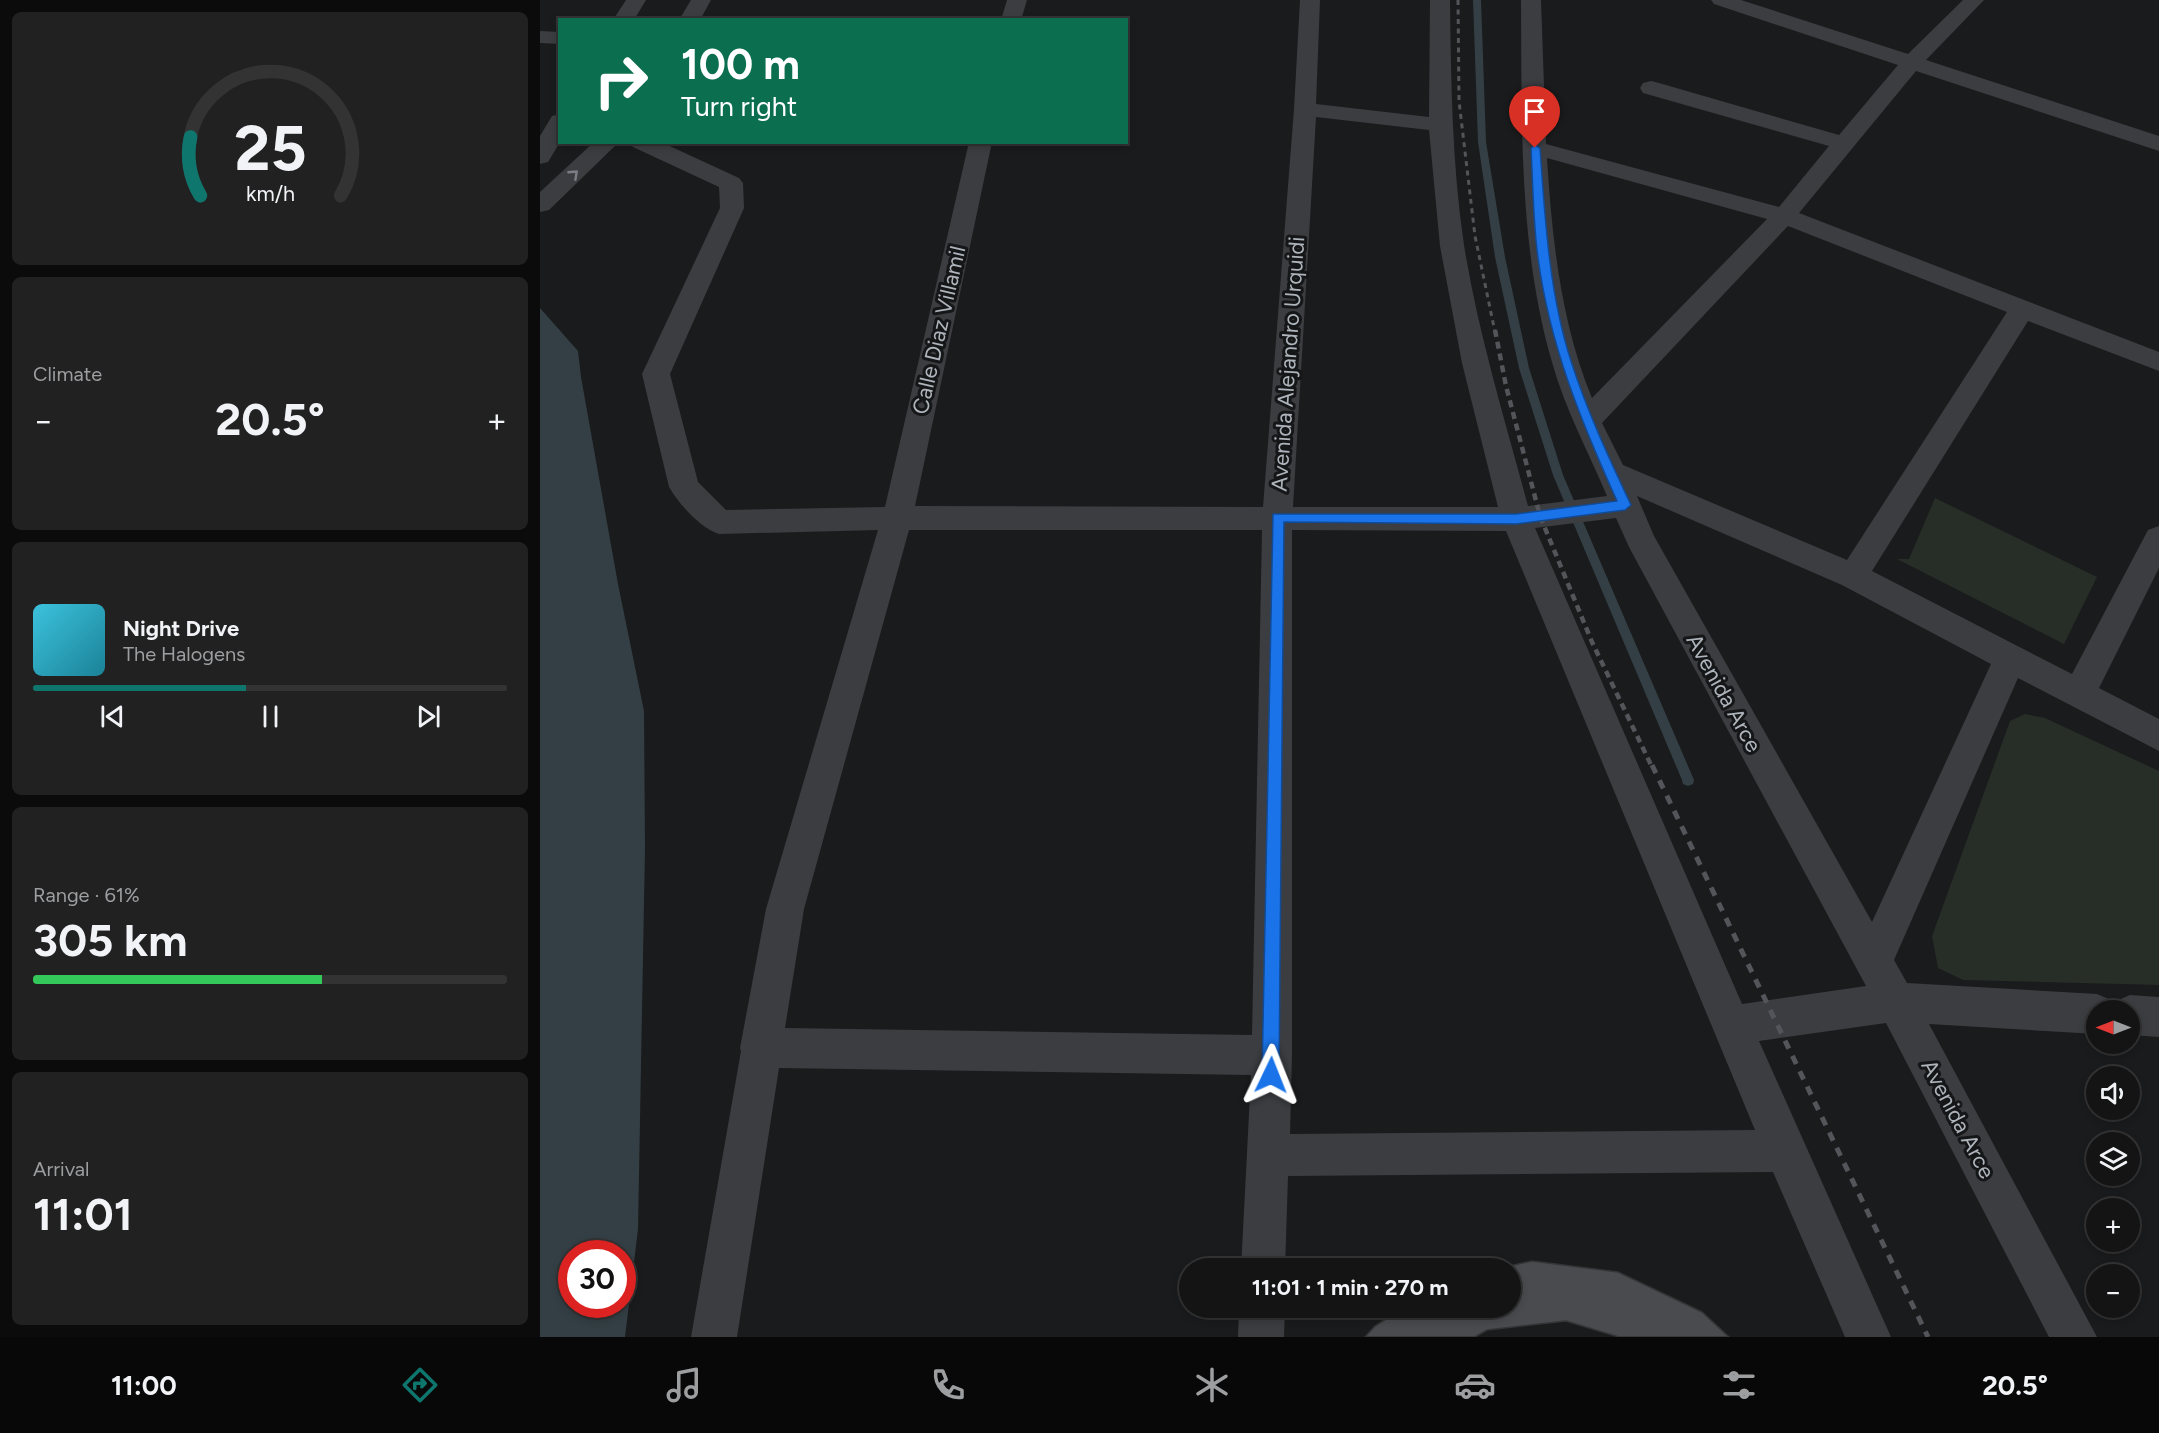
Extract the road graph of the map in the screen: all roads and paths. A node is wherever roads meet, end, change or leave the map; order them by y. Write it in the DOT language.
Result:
graph roads {
  1 [pos="636,0"];
  2 [pos="701,0"];
  3 [pos="1017,0"];
  4 [pos="1310,0"];
  5 [pos="1440,0"];
  6 [pos="1531,0"];
  7 [pos="1721,0"];
  8 [pos="1974,0"];
  9 [pos="624,18"];
  10 [pos="690,18"];
  11 [pos="1012,18"];
  12 [pos="540,38"];
  13 [pos="558,38"];
  14 [pos="1910,64"];
  15 [pos="1651,88"];
  16 [pos="1305,109"];
  17 [pos="558,124"];
  18 [pos="1440,125"];
  19 [pos="606,144"];
  20 [pos="645,144"];
  21 [pos="981,144"];
  22 [pos="1846,144"];
  23 [pos="2159,144"];
  24 [pos="1535,148"];
  25 [pos="540,156"];
  26 [pos="540,205"];
  27 [pos="1784,216"];
  28 [pos="2022,309"];
  29 [pos="2159,362"];
  30 [pos="1587,422"];
  31 [pos="1612,473"];
  32 [pos="1625,505"];
  33 [pos="1277,517"];
  34 [pos="897,518"];
  35 [pos="1516,519"];
  36 [pos="2159,537"];
  37 [pos="1853,576"];
  38 [pos="2010,658"];
  39 [pos="2079,693"];
  40 [pos="2159,736"];
  41 [pos="1874,962"];
  42 [pos="1896,1002"];
  43 [pos="2086,1013"];
  44 [pos="2140,1016"];
  45 [pos="2159,1017"];
  46 [pos="1731,1025"];
  47 [pos="760,1048"];
  48 [pos="1272,1055"];
  49 [pos="1785,1151"];
  50 [pos="1266,1155"];
  51 [pos="1263,1258"];
  52 [pos="1262,1318"];
  53 [pos="714,1337"];
  54 [pos="1261,1337"];
  55 [pos="1868,1337"];
  56 [pos="2074,1337"];
  1 -- 9 [label="street"];
  2 -- 10 [label="street"];
  3 -- 11 [label="street"];
  4 -- 16 [label="street, Avenida Alejandro Urquidi"];
  5 -- 18 [label="street"];
  6 -- 24 [label="street, Avenida Arce"];
  7 -- 14 [label="street"];
  8 -- 14 [label="street"];
  12 -- 13 [label="street"];
  14 -- 22 [label="street"];
  14 -- 23 [label="street"];
  15 -- 22 [label="street"];
  16 -- 18 [label="street"];
  16 -- 33 [label="street, Avenida Alejandro Urquidi"];
  17 -- 25 [label="street"];
  18 -- 35 [label="street"];
  26 -- 19 [label="street, one-way"];
  20 -- 34 [label="street"];
  21 -- 34 [label="street, Calle Diaz Villamil"];
  22 -- 27 [label="street"];
  24 -- 27 [label="street"];
  24 -- 30 [label="street, Avenida Arce"];
  27 -- 28 [label="street"];
  27 -- 30 [label="street"];
  28 -- 29 [label="street"];
  28 -- 37 [label="street"];
  30 -- 31 [label="street, Avenida Arce"];
  31 -- 32 [label="street, Avenida Arce"];
  31 -- 37 [label="street"];
  32 -- 35 [label="street"];
  32 -- 41 [label="street, Avenida Arce"];
  33 -- 34 [label="street"];
  33 -- 35 [label="street"];
  33 -- 48 [label="street, Avenida Alejandro Urquidi"];
  34 -- 47 [label="street, Calle Diaz Villamil"];
  35 -- 46 [label="street"];
  36 -- 39 [label="street"];
  37 -- 38 [label="street"];
  38 -- 39 [label="street"];
  38 -- 41 [label="street"];
  39 -- 40 [label="street"];
  41 -- 42 [label="street, Avenida Arce"];
  42 -- 43 [label="street"];
  42 -- 46 [label="street"];
  42 -- 56 [label="street, Avenida Arce"];
  44 -- 45 [label="street"];
  46 -- 49 [label="street"];
  47 -- 48 [label="street"];
  47 -- 53 [label="street, Calle Diaz Villamil"];
  48 -- 50 [label="street, Avenida Alejandro Urquidi"];
  49 -- 50 [label="street"];
  49 -- 55 [label="street"];
  50 -- 51 [label="street, Avenida Alejandro Urquidi"];
  52 -- 54 [label="street"];
}
